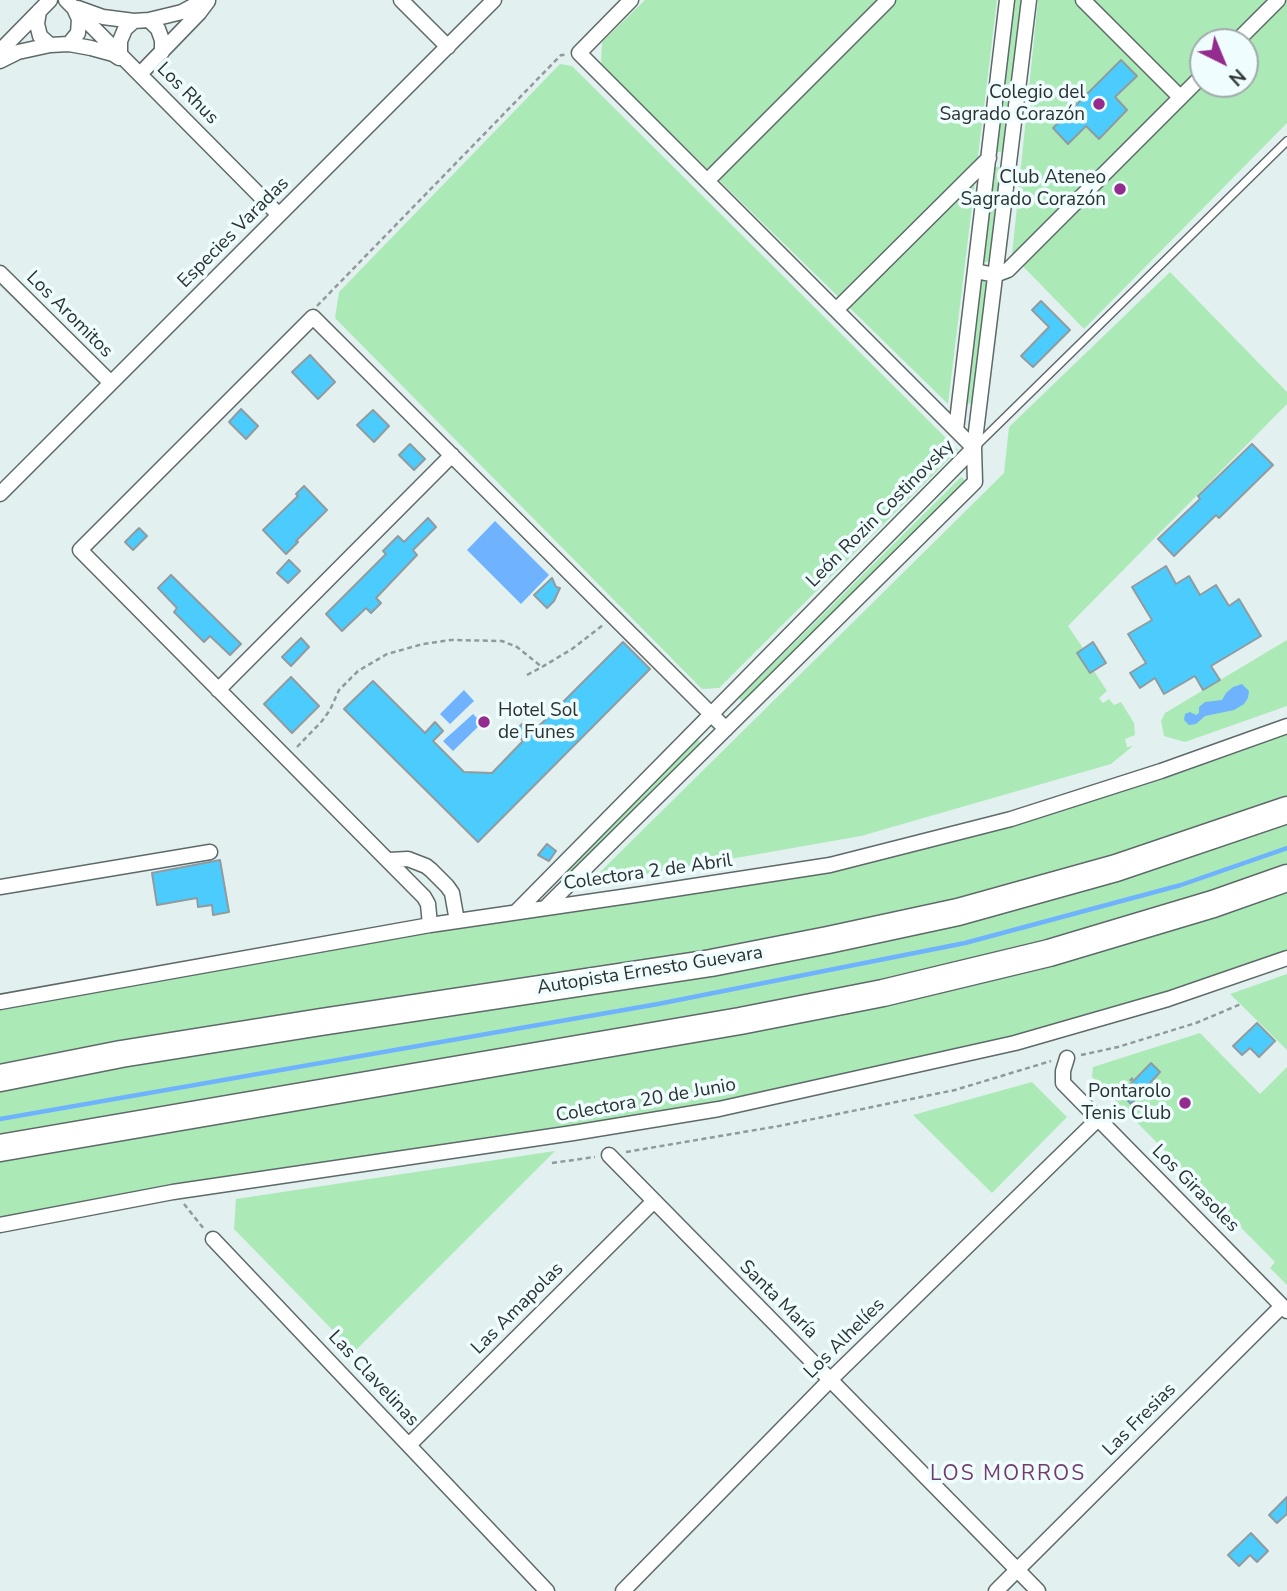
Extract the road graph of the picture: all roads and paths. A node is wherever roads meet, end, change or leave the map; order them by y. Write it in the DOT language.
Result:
graph roads {
  1 [pos="50,0"];
  2 [pos="206,0"];
  3 [pos="401,0"];
  4 [pos="494,0"];
  5 [pos="631,0"];
  6 [pos="888,0"];
  7 [pos="1007,0"];
  8 [pos="1029,0"];
  9 [pos="1083,0"];
  10 [pos="1278,0"];
  11 [pos="70,3"];
  12 [pos="39,11"];
  13 [pos="134,20"];
  14 [pos="149,20"];
  15 [pos="1250,28"];
  16 [pos="69,44"];
  17 [pos="50,45"];
  18 [pos="448,47"];
  19 [pos="0,51"];
  20 [pos="162,52"];
  21 [pos="579,53"];
  22 [pos="120,55"];
  23 [pos="0,61"];
  24 [pos="136,70"];
  25 [pos="1189,88"];
  26 [pos="1180,97"];
  27 [pos="1287,141"];
  28 [pos="988,158"];
  29 [pos="1009,163"];
  30 [pos="707,181"];
  31 [pos="279,215"];
  32 [pos="975,271"];
  33 [pos="0,273"];
  34 [pos="995,275"];
  35 [pos="836,310"];
  36 [pos="313,317"];
  37 [pos="111,383"];
  38 [pos="956,430"];
  39 [pos="974,448"];
  40 [pos="452,455"];
  41 [pos="0,494"];
  42 [pos="614,617"];
  43 [pos="542,667"];
  44 [pos="527,675"];
  45 [pos="218,690"];
  46 [pos="711,713"];
  47 [pos="1287,726"];
  48 [pos="726,729"];
  49 [pos="286,758"];
  50 [pos="1287,810"];
  51 [pos="210,852"];
  52 [pos="389,860"];
  53 [pos="1287,878"];
  54 [pos="0,887"];
  55 [pos="546,907"];
  56 [pos="516,912"];
  57 [pos="457,921"];
  58 [pos="430,925"];
  59 [pos="1287,958"];
  60 [pos="0,1002"];
  61 [pos="1241,1004"];
  62 [pos="1067,1058"];
  63 [pos="0,1078"];
  64 [pos="1133,1078"];
  65 [pos="1124,1087"];
  66 [pos="1098,1119"];
  67 [pos="0,1148"];
  68 [pos="608,1155"];
  69 [pos="552,1163"];
  70 [pos="173,1192"];
  71 [pos="654,1200"];
  72 [pos="0,1225"];
  73 [pos="213,1239"];
  74 [pos="1284,1308"];
  75 [pos="830,1380"];
  76 [pos="409,1445"];
  77 [pos="1017,1570"];
  78 [pos="547,1591"];
  79 [pos="623,1591"];
  80 [pos="996,1591"];
  81 [pos="1038,1591"];
  1 -- 12 [label="street"];
  2 -- 14 [label="street"];
  2 -- 20 [label="street"];
  3 -- 18 [label="street"];
  4 -- 18 [label="street, Especies Varadas"];
  5 -- 21 [label="street"];
  6 -- 30 [label="street"];
  7 -- 28 [label="street"];
  8 -- 29 [label="street"];
  9 -- 26 [label="street"];
  10 -- 15 [label="street"];
  11 -- 13 [label="street"];
  11 -- 16 [label="street"];
  11 -- 22 [label="street, Los Rhus"];
  12 -- 17 [label="street"];
  12 -- 19 [label="street"];
  13 -- 14 [label="street"];
  13 -- 22 [label="street"];
  14 -- 20 [label="street"];
  16 -- 17 [label="street"];
  16 -- 24 [label="street"];
  17 -- 23 [label="street"];
  18 -- 31 [label="street, Especies Varadas"];
  20 -- 24 [label="street"];
  21 -- 30 [label="street"];
  21 -- 36 [label="path"];
  22 -- 24 [label="street, Los Rhus"];
  24 -- 31 [label="street, Los Rhus"];
  25 -- 26 [label="street"];
  26 -- 34 [label="street"];
  27 -- 39 [label="lane"];
  28 -- 29 [label="street"];
  28 -- 32 [label="street"];
  28 -- 35 [label="street"];
  29 -- 34 [label="street"];
  30 -- 35 [label="street"];
  31 -- 37 [label="street, Especies Varadas"];
  32 -- 34 [label="street"];
  32 -- 38 [label="street"];
  33 -- 37 [label="street, Los Aromitos"];
  34 -- 39 [label="street"];
  35 -- 38 [label="street"];
  36 -- 40 [label="street"];
  36 -- 45 [label="street"];
  37 -- 41 [label="street, Especies Varadas"];
  38 -- 39 [label="street"];
  39 -- 46 [label="street, León Rozin Costinovsky"];
  39 -- 48 [label="street, León Rozin Costinovsky"];
  40 -- 42 [label="street"];
  40 -- 45 [label="street"];
  42 -- 43 [label="path"];
  42 -- 46 [label="street"];
  43 -- 44 [label="path"];
  43 -- 49 [label="path"];
  45 -- 49 [label="street"];
  46 -- 48 [label="street"];
  46 -- 56 [label="street, León Rozin Costinovsky"];
  47 -- 55 [label="street, Colectora 2 de Abril"];
  48 -- 55 [label="street, León Rozin Costinovsky"];
  49 -- 52 [label="street"];
  50 -- 63 [label="highway, Autopista Ernesto Guevara"];
  51 -- 54 [label="street"];
  52 -- 57 [label="street"];
  52 -- 58 [label="street"];
  53 -- 67 [label="highway"];
  55 -- 56 [label="street, Colectora 2 de Abril"];
  56 -- 57 [label="street, Colectora 2 de Abril"];
  57 -- 58 [label="street, Colectora 2 de Abril"];
  58 -- 60 [label="street, Colectora 2 de Abril"];
  59 -- 70 [label="street, Colectora 20 de Junio"];
  61 -- 62 [label="path"];
  62 -- 66 [label="street, Los Girasoles"];
  62 -- 68 [label="path"];
  64 -- 65 [label="path"];
  66 -- 74 [label="street, Los Girasoles"];
  66 -- 75 [label="street, Los Alhelíes"];
  68 -- 69 [label="path"];
  68 -- 71 [label="street, Santa María"];
  70 -- 72 [label="street, Colectora 20 de Junio"];
  70 -- 73 [label="path"];
  71 -- 75 [label="street, Santa María"];
  71 -- 76 [label="street, Las Amapolas"];
  73 -- 76 [label="street, Las Clavelinas"];
  74 -- 77 [label="street, Las Fresias"];
  75 -- 77 [label="street, Santa María"];
  75 -- 79 [label="street, Los Alhelíes"];
  76 -- 78 [label="street, Las Clavelinas"];
  77 -- 80 [label="street, Las Fresias"];
  77 -- 81 [label="street, Santa María"];
}
